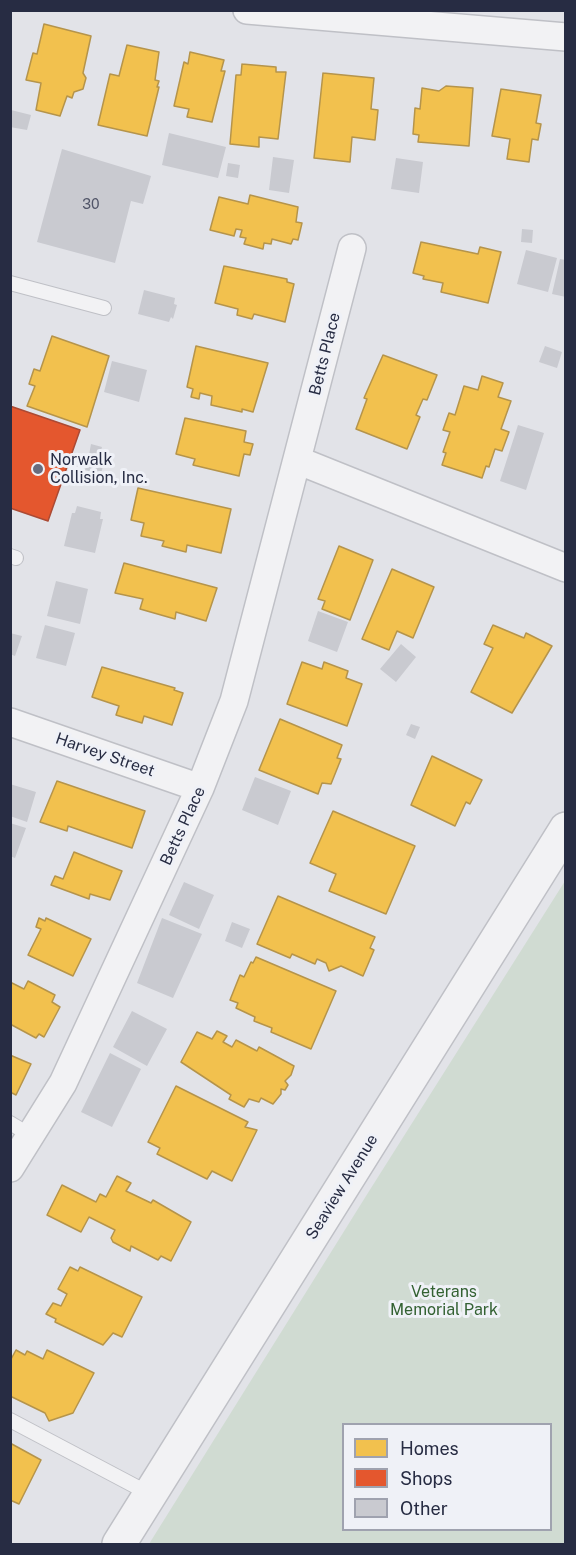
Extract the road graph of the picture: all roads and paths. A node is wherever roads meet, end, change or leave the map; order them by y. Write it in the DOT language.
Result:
graph roads {
  1 [pos="247,10"];
  2 [pos="566,37"];
  3 [pos="352,248"];
  4 [pos="10,283"];
  5 [pos="104,308"];
  6 [pos="297,460"];
  7 [pos="566,568"];
  8 [pos="10,722"];
  9 [pos="200,788"];
  10 [pos="566,829"];
  11 [pos="20,1129"];
  12 [pos="10,1168"];
  13 [pos="10,1420"];
  14 [pos="150,1494"];
  15 [pos="118,1545"];
  1 -- 2 [label="street"];
  3 -- 6 [label="street, Betts Place"];
  4 -- 5 [label="lane"];
  6 -- 7 [label="street"];
  6 -- 9 [label="street, Betts Place"];
  8 -- 9 [label="street, Harvey Street"];
  9 -- 11 [label="street, Betts Place"];
  10 -- 14 [label="street, Seaview Avenue"];
  11 -- 12 [label="street, Betts Place"];
  13 -- 14 [label="lane"];
  14 -- 15 [label="street, Seaview Avenue"];
}
